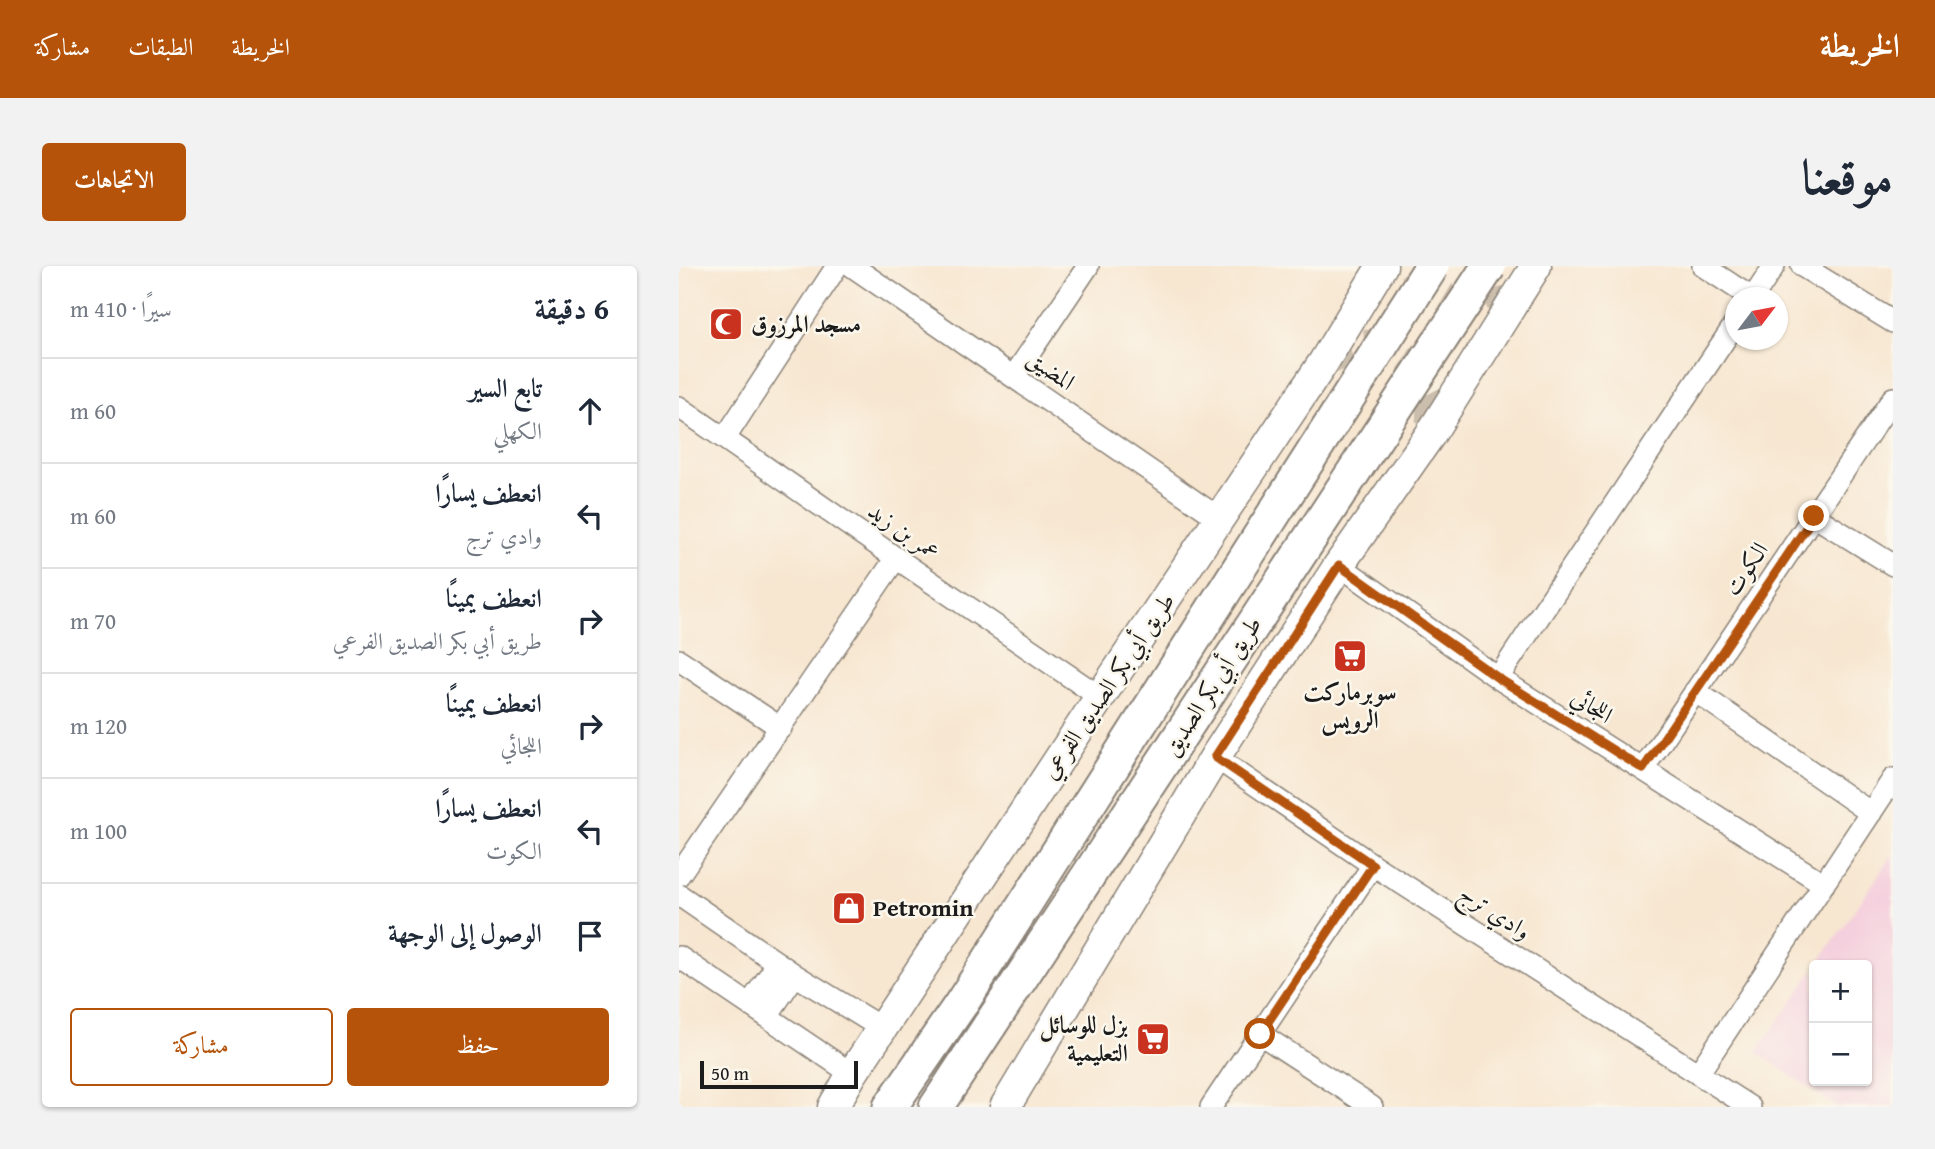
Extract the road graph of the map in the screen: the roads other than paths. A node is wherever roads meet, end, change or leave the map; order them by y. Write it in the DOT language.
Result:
graph roads {
  1 [pos="837,266"];
  2 [pos="852,266"];
  3 [pos="1088,266"];
  4 [pos="1383,266"];
  5 [pos="1432,266"];
  6 [pos="1489,266"];
  7 [pos="1536,266"];
  8 [pos="1703,266"];
  9 [pos="1774,266"];
  10 [pos="1802,266"];
  11 [pos="1735,287"];
  12 [pos="1760,287"];
  13 [pos="1893,323"];
  14 [pos="1725,339"];
  15 [pos="1014,376"];
  16 [pos="1893,398"];
  17 [pos="679,407"];
  18 [pos="725,438"];
  19 [pos="1814,516"];
  20 [pos="1220,519"];
  21 [pos="896,558"];
  22 [pos="1339,565"];
  23 [pos="1893,565"];
  24 [pos="679,660"];
  25 [pos="1498,678"];
  26 [pos="1695,691"];
  27 [pos="1100,697"];
  28 [pos="781,728"];
  29 [pos="1215,757"];
  30 [pos="1643,769"];
  31 [pos="1893,779"];
  32 [pos="1871,813"];
  33 [pos="1373,865"];
  34 [pos="679,875"];
  35 [pos="1824,884"];
  36 [pos="679,895"];
  37 [pos="679,957"];
  38 [pos="786,969"];
  39 [pos="758,1010"];
  40 [pos="883,1028"];
  41 [pos="1260,1034"];
  42 [pos="852,1074"];
  43 [pos="1698,1074"];
  44 [pos="833,1107"];
  45 [pos="890,1107"];
  46 [pos="936,1107"];
  47 [pos="1005,1107"];
  48 [pos="1211,1107"];
  49 [pos="1372,1107"];
  50 [pos="1750,1107"];
  1 -- 18 [label="street"];
  2 -- 15 [label="street, المضيق"];
  3 -- 15 [label="street"];
  4 -- 20 [label="street, طريق أبي بكر الصديق الفرعي"];
  5 -- 45 [label="main road, طريق أبي بكر الصديق, bridge"];
  6 -- 46 [label="main road, طريق أبي بكر الصديق, bridge"];
  7 -- 22 [label="street"];
  8 -- 11 [label="street"];
  9 -- 12 [label="street"];
  10 -- 13 [label="street"];
  14 -- 25 [label="street"];
  15 -- 20 [label="street, المضيق"];
  16 -- 19 [label="street, الكوت"];
  17 -- 18 [label="street, عمر بن زيد"];
  18 -- 21 [label="street, عمر بن زيد"];
  19 -- 23 [label="street"];
  19 -- 26 [label="street, الكوت"];
  20 -- 27 [label="street, طريق أبي بكر الصديق الفرعي"];
  21 -- 27 [label="street, عمر بن زيد"];
  21 -- 28 [label="street"];
  22 -- 25 [label="street, اللجائي"];
  22 -- 29 [label="street"];
  24 -- 28 [label="street"];
  25 -- 30 [label="street, اللجائي"];
  26 -- 30 [label="street, الكوت"];
  26 -- 32 [label="street"];
  27 -- 40 [label="street, طريق أبي بكر الصديق الفرعي"];
  28 -- 34 [label="street"];
  29 -- 33 [label="street, وادي ترج"];
  29 -- 47 [label="street"];
  30 -- 35 [label="street, اللجائي"];
  31 -- 32 [label="street"];
  32 -- 35 [label="street"];
  33 -- 41 [label="street"];
  33 -- 43 [label="street, وادي ترج"];
  35 -- 43 [label="street"];
  36 -- 38 [label="street"];
  37 -- 39 [label="street"];
  38 -- 39 [label="street"];
  38 -- 40 [label="street"];
  39 -- 42 [label="street"];
  40 -- 42 [label="street, طريق أبي بكر الصديق الفرعي"];
  41 -- 48 [label="street"];
  41 -- 49 [label="street"];
  42 -- 44 [label="street, طريق أبي بكر الصديق الفرعي"];
  43 -- 50 [label="street, وادي ترج"];
}
